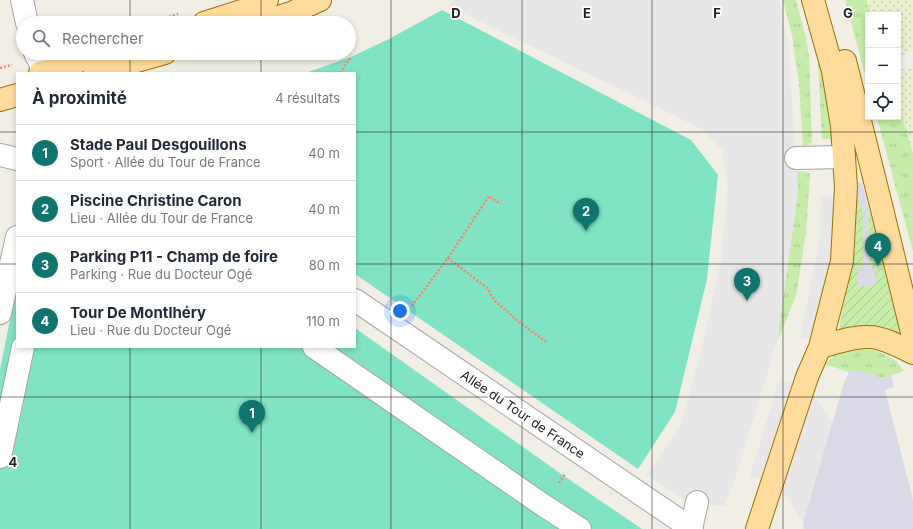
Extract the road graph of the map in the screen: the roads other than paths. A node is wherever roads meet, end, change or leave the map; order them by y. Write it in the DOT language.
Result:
graph roads {
  1 [pos="22,0"];
  2 [pos="267,0"];
  3 [pos="320,0"];
  4 [pos="813,0"];
  5 [pos="829,0"];
  6 [pos="25,16"];
  7 [pos="226,16"];
  8 [pos="285,16"];
  9 [pos="76,60"];
  10 [pos="140,60"];
  11 [pos="41,68"];
  12 [pos="98,72"];
  13 [pos="16,79"];
  14 [pos="0,84"];
  15 [pos="16,95"];
  16 [pos="0,100"];
  17 [pos="0,155"];
  18 [pos="844,157"];
  19 [pos="796,158"];
  20 [pos="16,160"];
  21 [pos="16,241"];
  22 [pos="356,301"];
  23 [pos="0,313"];
  24 [pos="913,337"];
  25 [pos="820,347"];
  26 [pos="23,348"];
  27 [pos="315,348"];
  28 [pos="913,353"];
  29 [pos="0,457"];
  30 [pos="697,502"];
  31 [pos="758,528"];
  32 [pos="580,529"];
  33 [pos="691,529"];
  1 -- 6 [label="street"];
  2 -- 7 [label="main road"];
  3 -- 8 [label="main road"];
  4 -- 18 [label="main road"];
  5 -- 24 [label="main road"];
  9 -- 11 [label="main road"];
  10 -- 12 [label="main road"];
  13 -- 14 [label="main road"];
  15 -- 16 [label="main road"];
  17 -- 20 [label="street"];
  18 -- 19 [label="street"];
  18 -- 25 [label="main road"];
  21 -- 23 [label="street"];
  22 -- 33 [label="street, Allée du Tour de France"];
  25 -- 28 [label="main road"];
  25 -- 31 [label="main road"];
  26 -- 29 [label="street"];
  27 -- 32 [label="street"];
  30 -- 33 [label="street"];
}
